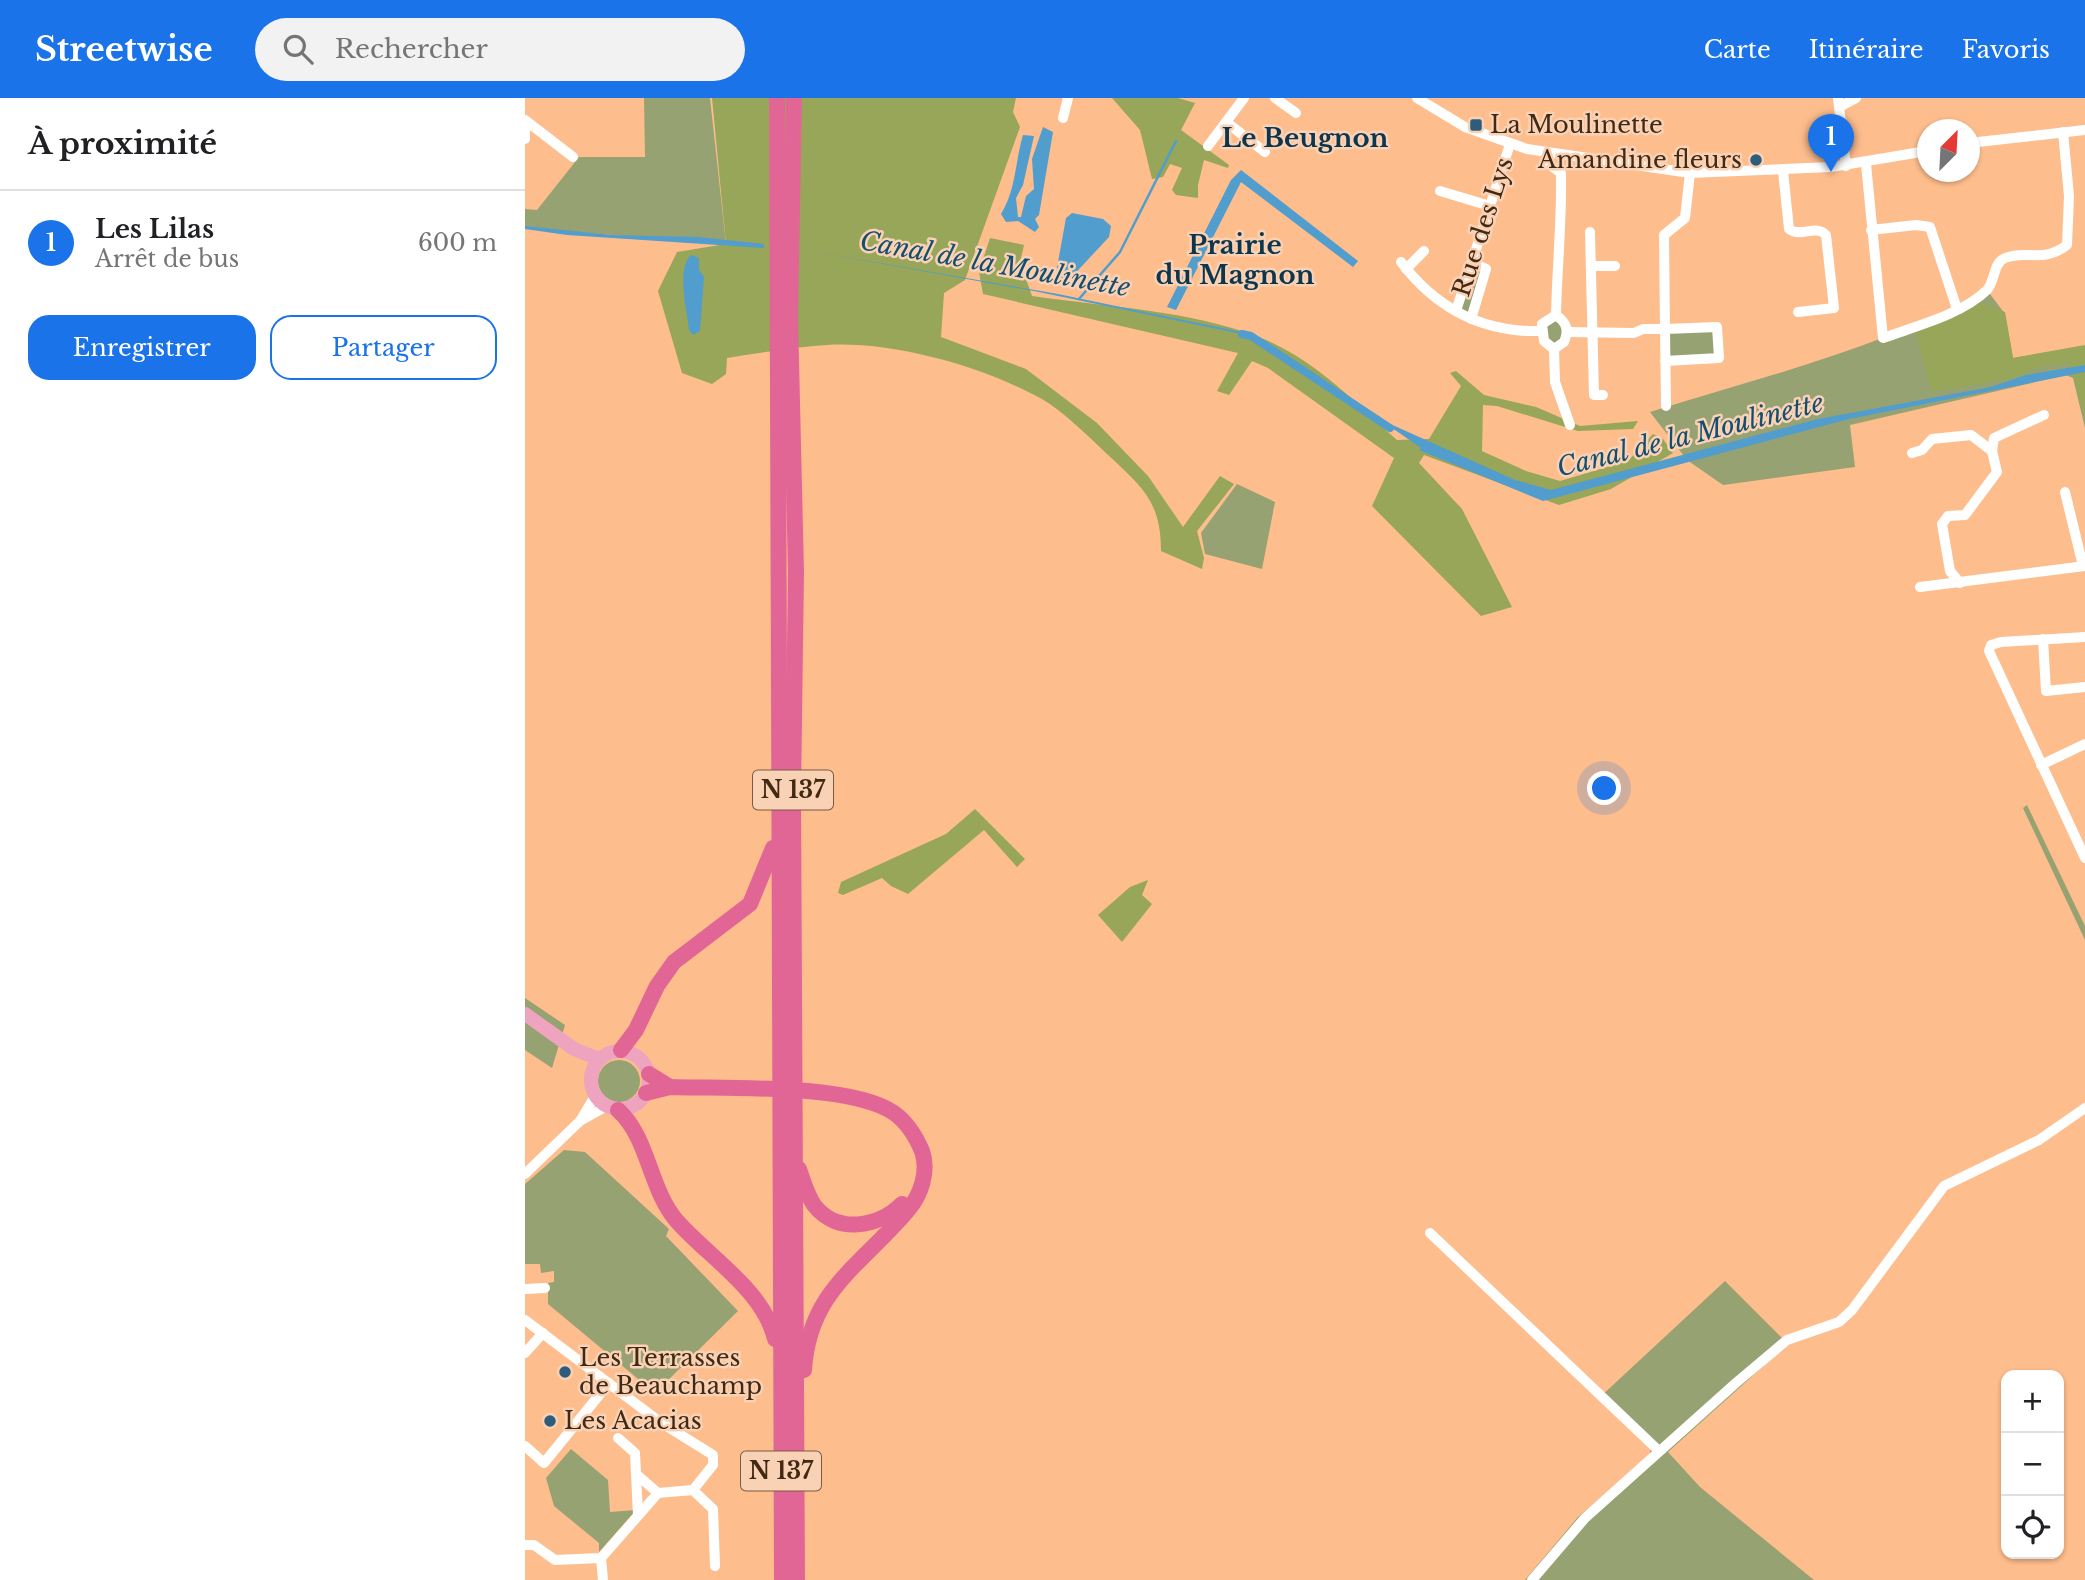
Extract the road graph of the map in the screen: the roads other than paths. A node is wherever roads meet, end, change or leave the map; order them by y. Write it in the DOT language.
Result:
graph roads {
  1 [pos="777,98"];
  2 [pos="1068,98"];
  3 [pos="1244,98"];
  4 [pos="1275,98"];
  5 [pos="1417,98"];
  6 [pos="1856,98"];
  7 [pos="794,101"];
  8 [pos="1839,102"];
  9 [pos="1296,113"];
  10 [pos="1063,118"];
  11 [pos="525,120"];
  12 [pos="1226,122"];
  13 [pos="2085,130"];
  14 [pos="525,131"];
  15 [pos="2063,132"];
  16 [pos="525,139"];
  17 [pos="1980,142"];
  18 [pos="1510,144"];
  19 [pos="1208,146"];
  20 [pos="1265,152"];
  21 [pos="1917,153"];
  22 [pos="1568,156"];
  23 [pos="573,157"];
  24 [pos="1547,163"];
  25 [pos="1866,163"];
  26 [pos="1846,166"];
  27 [pos="1783,170"];
  28 [pos="1561,173"];
  29 [pos="1690,173"];
  30 [pos="1440,191"];
  31 [pos="1490,206"];
  32 [pos="1871,230"];
  33 [pos="1590,232"];
  34 [pos="1424,251"];
  35 [pos="1472,262"];
  36 [pos="1593,266"];
  37 [pos="1615,266"];
  38 [pos="1957,309"];
  39 [pos="1456,311"];
  40 [pos="1798,312"];
  41 [pos="1556,314"];
  42 [pos="1471,320"];
  43 [pos="1665,330"];
  44 [pos="1542,331"];
  45 [pos="1567,332"];
  46 [pos="1592,332"];
  47 [pos="1554,349"];
  48 [pos="1665,362"];
  49 [pos="1603,395"];
  50 [pos="1666,406"];
  51 [pos="2044,415"];
  52 [pos="1570,425"];
  53 [pos="1992,451"];
  54 [pos="1912,453"];
  55 [pos="2065,492"];
  56 [pos="2084,566"];
  57 [pos="1960,583"];
  58 [pos="1920,587"];
  59 [pos="2085,637"];
  60 [pos="2043,639"];
  61 [pos="2085,687"];
  62 [pos="2085,744"];
  63 [pos="2041,765"];
  64 [pos="779,825"];
  65 [pos="2084,854"];
  66 [pos="525,1014"];
  67 [pos="621,1050"];
  68 [pos="596,1065"];
  69 [pos="649,1074"];
  70 [pos="670,1087"];
  71 [pos="646,1093"];
  72 [pos="817,1093"];
  73 [pos="595,1096"];
  74 [pos="613,1108"];
  75 [pos="2085,1108"];
  76 [pos="580,1121"];
  77 [pos="795,1156"];
  78 [pos="525,1174"];
  79 [pos="1430,1233"];
  80 [pos="545,1288"];
  81 [pos="525,1289"];
  82 [pos="525,1320"];
  83 [pos="543,1333"];
  84 [pos="525,1353"];
  85 [pos="781,1362"];
  86 [pos="609,1383"];
  87 [pos="618,1438"];
  88 [pos="525,1446"];
  89 [pos="1659,1451"];
  90 [pos="796,1473"];
  91 [pos="636,1474"];
  92 [pos="693,1490"];
  93 [pos="658,1493"];
  94 [pos="638,1515"];
  95 [pos="525,1545"];
  96 [pos="601,1558"];
  97 [pos="715,1566"];
  98 [pos="603,1580"];
  99 [pos="782,1580"];
  100 [pos="797,1580"];
  101 [pos="1532,1580"];
  1 -- 64 [label="highway, N 137"];
  2 -- 10 [label="street"];
  3 -- 12 [label="street"];
  4 -- 9 [label="street"];
  5 -- 18 [label="street"];
  6 -- 8 [label="street"];
  7 -- 77 [label="highway, N 137"];
  8 -- 26 [label="street"];
  11 -- 23 [label="street"];
  12 -- 19 [label="street"];
  12 -- 20 [label="street"];
  13 -- 15 [label="street"];
  14 -- 16 [label="street"];
  15 -- 17 [label="street"];
  15 -- 38 [label="street"];
  18 -- 22 [label="street"];
  18 -- 31 [label="street, Rue des Lys"];
  21 -- 25 [label="street"];
  22 -- 28 [label="street"];
  22 -- 29 [label="street"];
  24 -- 28 [label="street"];
  25 -- 26 [label="street"];
  25 -- 32 [label="street"];
  26 -- 27 [label="street"];
  27 -- 29 [label="street"];
  27 -- 40 [label="street"];
  28 -- 41 [label="street"];
  29 -- 43 [label="street"];
  30 -- 31 [label="street"];
  31 -- 35 [label="street, Rue des Lys"];
  32 -- 38 [label="street"];
  32 -- 38 [label="street"];
  33 -- 36 [label="street"];
  34 -- 39 [label="street"];
  35 -- 39 [label="street, Rue des Lys"];
  35 -- 42 [label="street"];
  36 -- 37 [label="street"];
  36 -- 46 [label="street"];
  39 -- 42 [label="street"];
  41 -- 44 [label="street"];
  41 -- 45 [label="street"];
  42 -- 44 [label="street"];
  43 -- 46 [label="street"];
  43 -- 48 [label="street"];
  43 -- 48 [label="street"];
  44 -- 47 [label="street"];
  45 -- 46 [label="street"];
  45 -- 47 [label="street"];
  46 -- 49 [label="street"];
  47 -- 52 [label="street"];
  48 -- 50 [label="street"];
  51 -- 53 [label="street"];
  53 -- 54 [label="street"];
  53 -- 57 [label="street"];
  55 -- 56 [label="street"];
  56 -- 57 [label="street"];
  57 -- 58 [label="street"];
  59 -- 60 [label="street"];
  60 -- 61 [label="street"];
  60 -- 63 [label="street"];
  62 -- 63 [label="street"];
  63 -- 65 [label="street"];
  64 -- 67 [label="highway"];
  64 -- 85 [label="highway, N 137"];
  66 -- 68 [label="main road"];
  67 -- 68 [label="main road"];
  67 -- 69 [label="main road"];
  68 -- 73 [label="main road"];
  69 -- 70 [label="highway"];
  69 -- 71 [label="main road"];
  70 -- 71 [label="highway"];
  70 -- 72 [label="highway"];
  71 -- 74 [label="main road"];
  72 -- 77 [label="highway"];
  72 -- 90 [label="highway"];
  73 -- 74 [label="main road"];
  73 -- 76 [label="street"];
  74 -- 76 [label="street"];
  74 -- 85 [label="highway"];
  75 -- 89 [label="street"];
  76 -- 78 [label="street"];
  77 -- 90 [label="highway, N 137"];
  79 -- 89 [label="street"];
  80 -- 81 [label="street"];
  82 -- 83 [label="street"];
  83 -- 84 [label="street"];
  83 -- 86 [label="street"];
  85 -- 99 [label="highway, N 137"];
  86 -- 88 [label="street"];
  86 -- 92 [label="street"];
  87 -- 91 [label="street"];
  89 -- 101 [label="street"];
  90 -- 100 [label="highway, N 137"];
  91 -- 93 [label="street"];
  91 -- 94 [label="street"];
  92 -- 93 [label="street"];
  92 -- 97 [label="street"];
  93 -- 94 [label="street"];
  94 -- 96 [label="street"];
  95 -- 96 [label="street"];
  96 -- 98 [label="street"];
}
